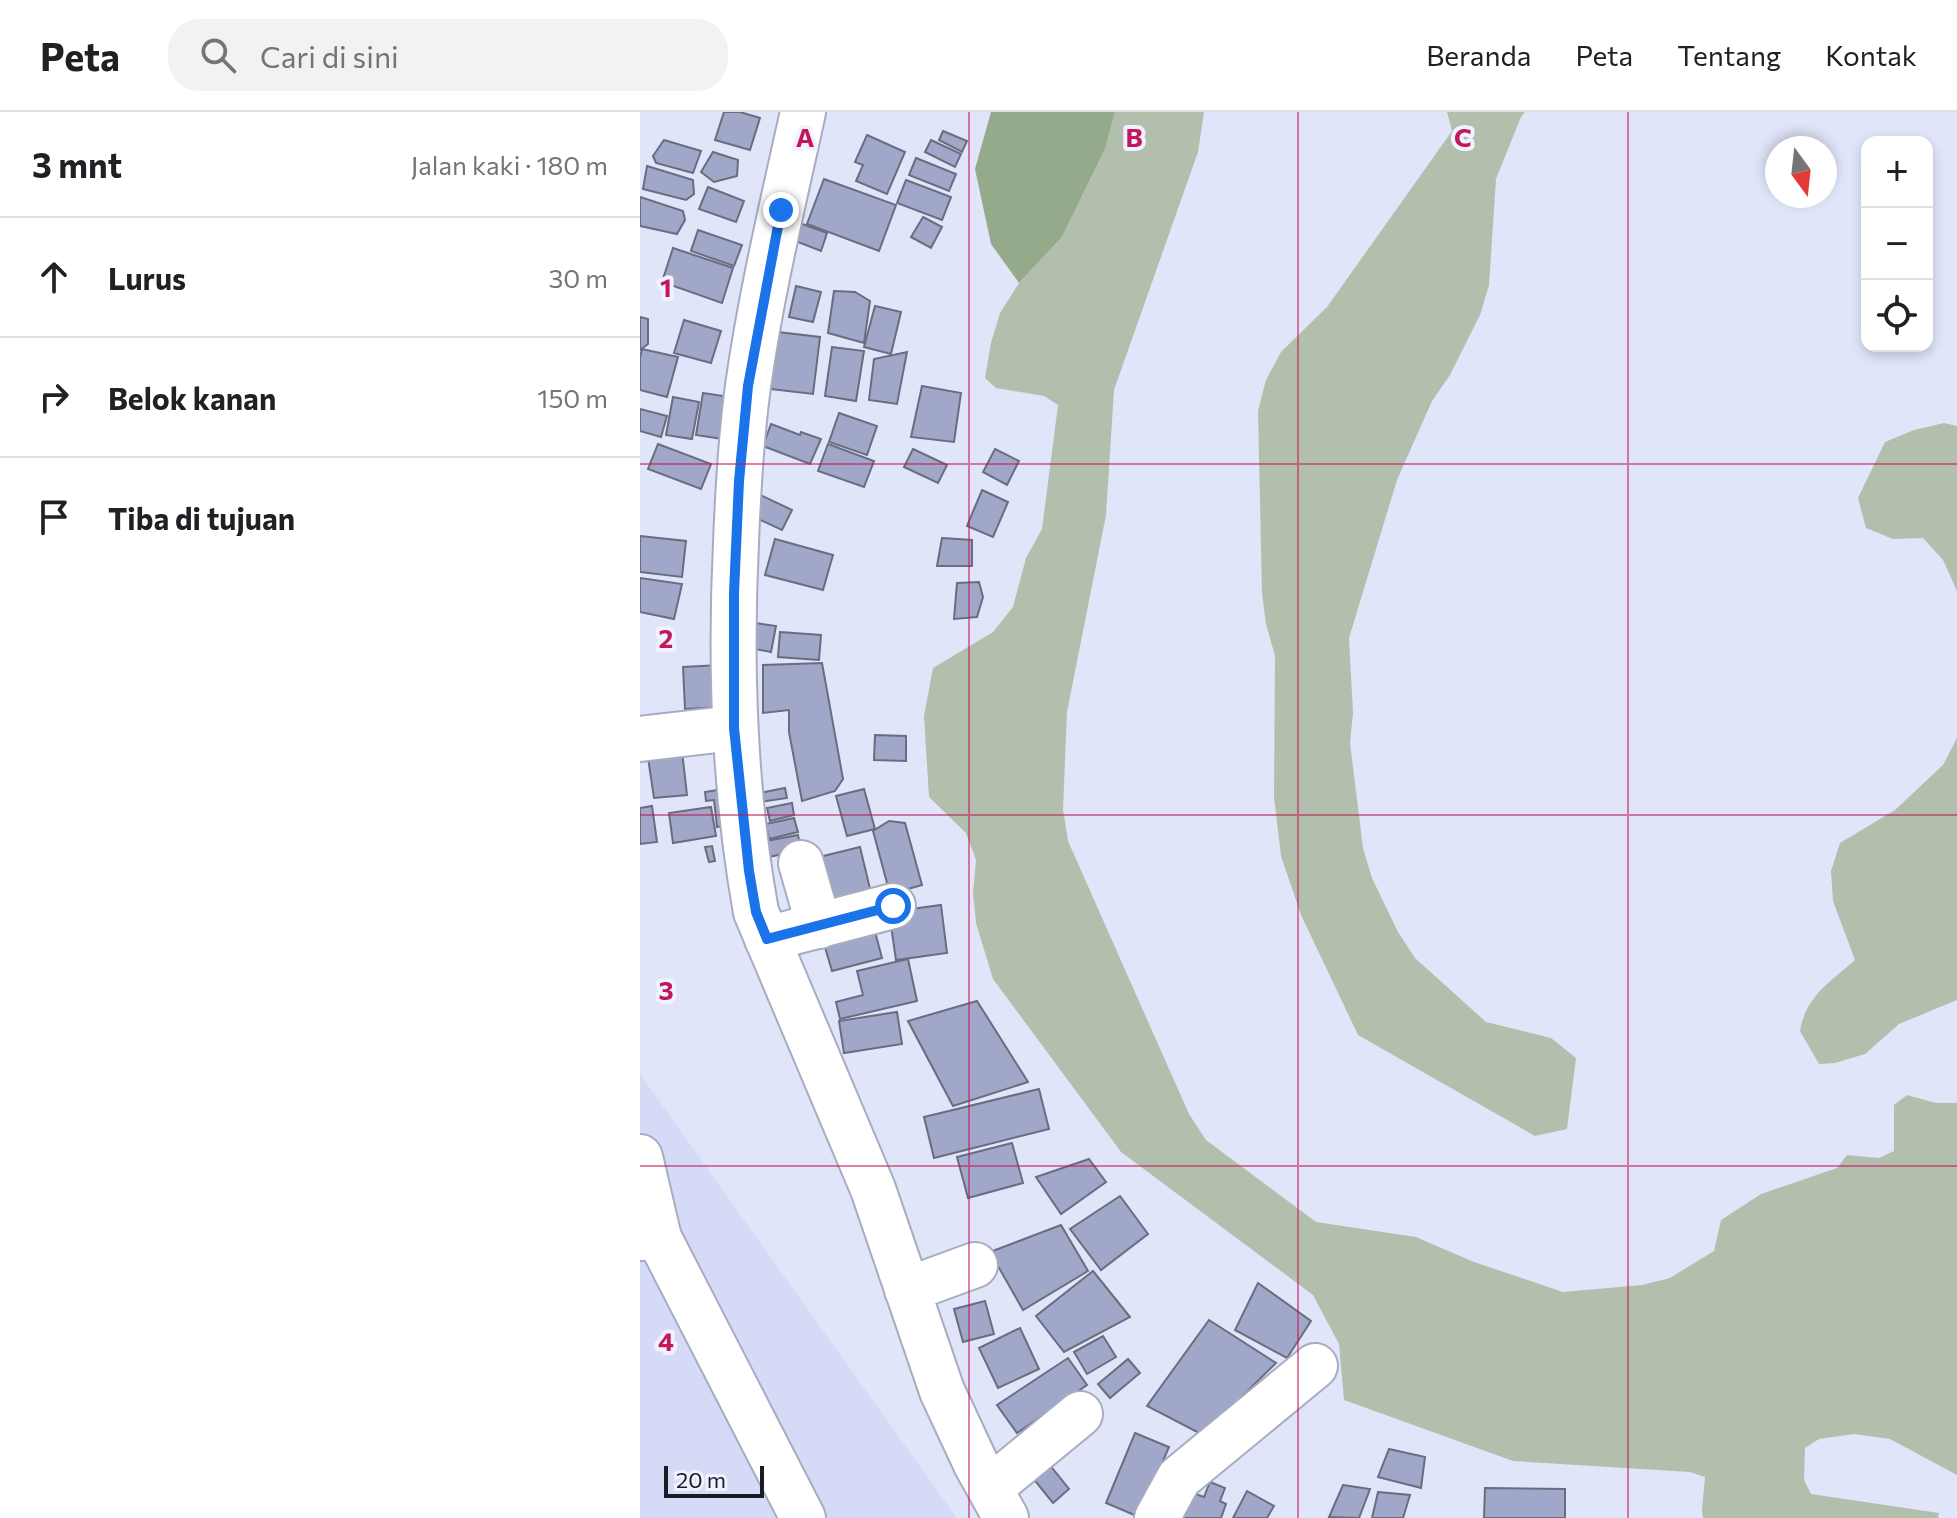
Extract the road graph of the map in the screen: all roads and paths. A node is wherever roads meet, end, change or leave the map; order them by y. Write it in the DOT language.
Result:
graph roads {
  1 [pos="803,112"];
  2 [pos="734,728"];
  3 [pos="640,739"];
  4 [pos="801,863"];
  5 [pos="893,906"];
  6 [pos="819,926"];
  7 [pos="767,939"];
  8 [pos="640,1157"];
  9 [pos="650,1238"];
  10 [pos="975,1265"];
  11 [pos="907,1290"];
  12 [pos="1315,1366"];
  13 [pos="1080,1414"];
  14 [pos="998,1503"];
  15 [pos="803,1518"];
  16 [pos="1157,1518"];
  1 -- 2 [label="street"];
  2 -- 3 [label="street"];
  2 -- 7 [label="street"];
  4 -- 6 [label="street"];
  5 -- 6 [label="street"];
  6 -- 7 [label="street"];
  7 -- 11 [label="street"];
  8 -- 9 [label="street"];
  9 -- 15 [label="street"];
  10 -- 11 [label="street"];
  11 -- 14 [label="street"];
  12 -- 16 [label="street"];
  13 -- 14 [label="street"];
}
